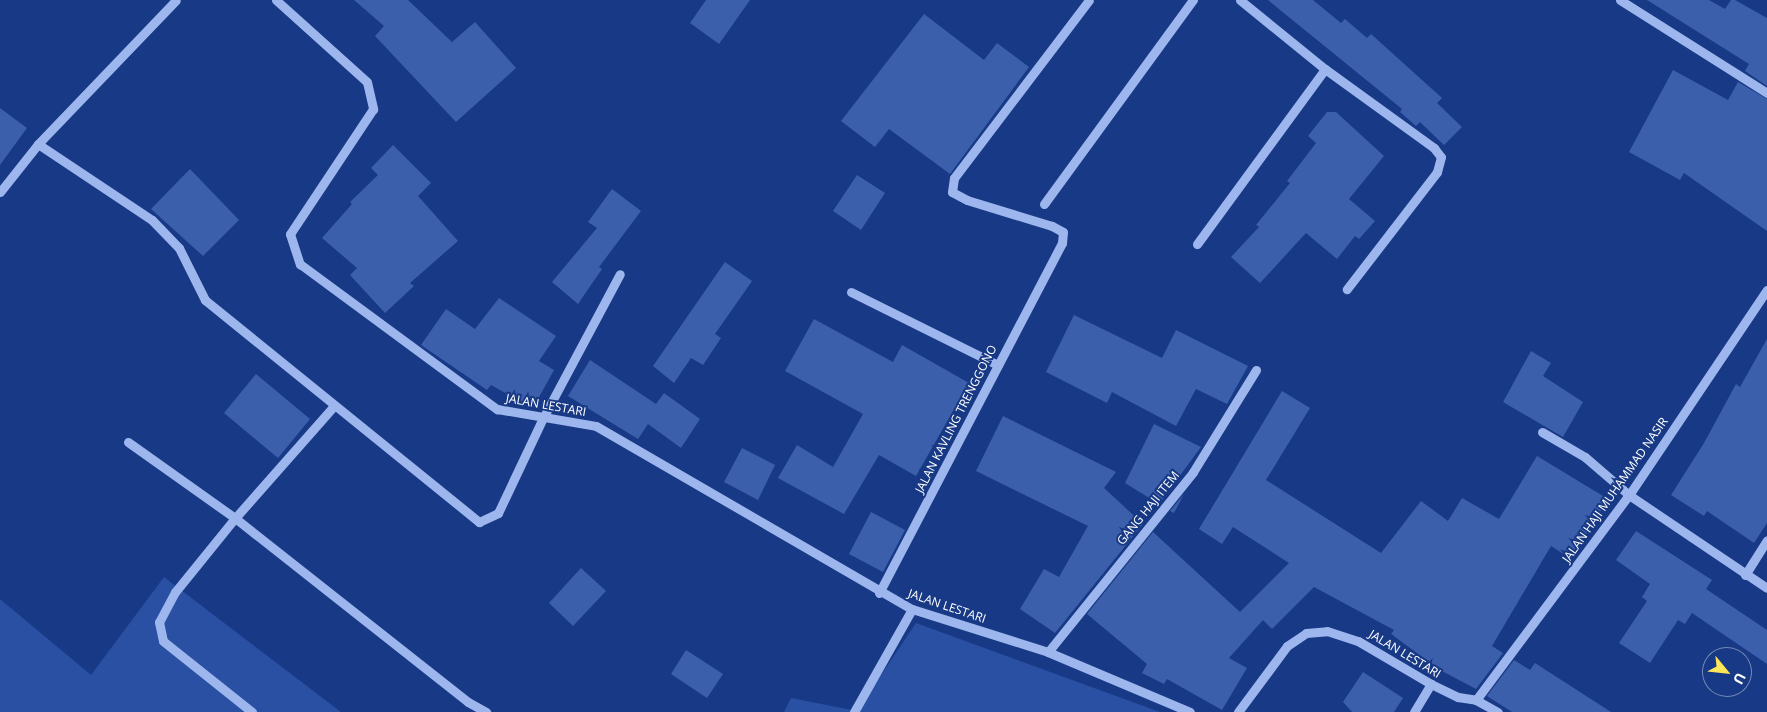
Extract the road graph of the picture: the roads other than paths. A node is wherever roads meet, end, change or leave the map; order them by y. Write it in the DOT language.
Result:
graph roads {
  1 [pos="176,0"];
  2 [pos="276,0"];
  3 [pos="1089,0"];
  4 [pos="1193,0"];
  5 [pos="1240,0"];
  6 [pos="1620,0"];
  7 [pos="1325,69"];
  8 [pos="1767,93"];
  9 [pos="38,144"];
  10 [pos="0,192"];
  11 [pos="1044,204"];
  12 [pos="1197,244"];
  13 [pos="620,274"];
  14 [pos="1347,289"];
  15 [pos="1767,290"];
  16 [pos="851,292"];
  17 [pos="998,364"];
  18 [pos="1256,370"];
  19 [pos="333,407"];
  20 [pos="543,418"];
  21 [pos="1542,432"];
  22 [pos="128,442"];
  23 [pos="1629,495"];
  24 [pos="236,518"];
  25 [pos="1767,540"];
  26 [pos="1745,575"];
  27 [pos="1767,588"];
  28 [pos="879,593"];
  29 [pos="912,609"];
  30 [pos="1048,652"];
  31 [pos="1431,684"];
  32 [pos="1476,700"];
  33 [pos="252,712"];
  34 [pos="486,712"];
  35 [pos="854,712"];
  36 [pos="1190,712"];
  37 [pos="1238,712"];
  38 [pos="1414,712"];
  39 [pos="1498,712"];
  1 -- 9 [label="street"];
  2 -- 20 [label="street, JALAN LESTARI"];
  3 -- 17 [label="street, JALAN KAVLING TRENGGONO"];
  4 -- 11 [label="street"];
  5 -- 7 [label="street"];
  6 -- 8 [label="street"];
  7 -- 12 [label="street"];
  7 -- 14 [label="street"];
  9 -- 10 [label="street"];
  9 -- 19 [label="street"];
  13 -- 20 [label="street"];
  15 -- 23 [label="street, JALAN HAJI MUHAMMAD NASIR"];
  16 -- 17 [label="street"];
  17 -- 28 [label="street, JALAN KAVLING TRENGGONO"];
  18 -- 30 [label="street, GANG HAJI ITEM"];
  19 -- 20 [label="street"];
  19 -- 24 [label="street"];
  20 -- 28 [label="street, JALAN LESTARI"];
  21 -- 23 [label="street"];
  22 -- 24 [label="street"];
  23 -- 26 [label="street"];
  23 -- 32 [label="street, JALAN HAJI MUHAMMAD NASIR"];
  24 -- 33 [label="street"];
  24 -- 34 [label="street"];
  25 -- 26 [label="street"];
  26 -- 27 [label="street"];
  28 -- 29 [label="street, JALAN LESTARI"];
  29 -- 30 [label="street, JALAN LESTARI"];
  29 -- 35 [label="street"];
  30 -- 36 [label="street, JALAN LESTARI"];
  31 -- 32 [label="street, JALAN LESTARI"];
  31 -- 37 [label="street, JALAN LESTARI"];
  31 -- 38 [label="street"];
  32 -- 39 [label="street, JALAN LESTARI"];
}
